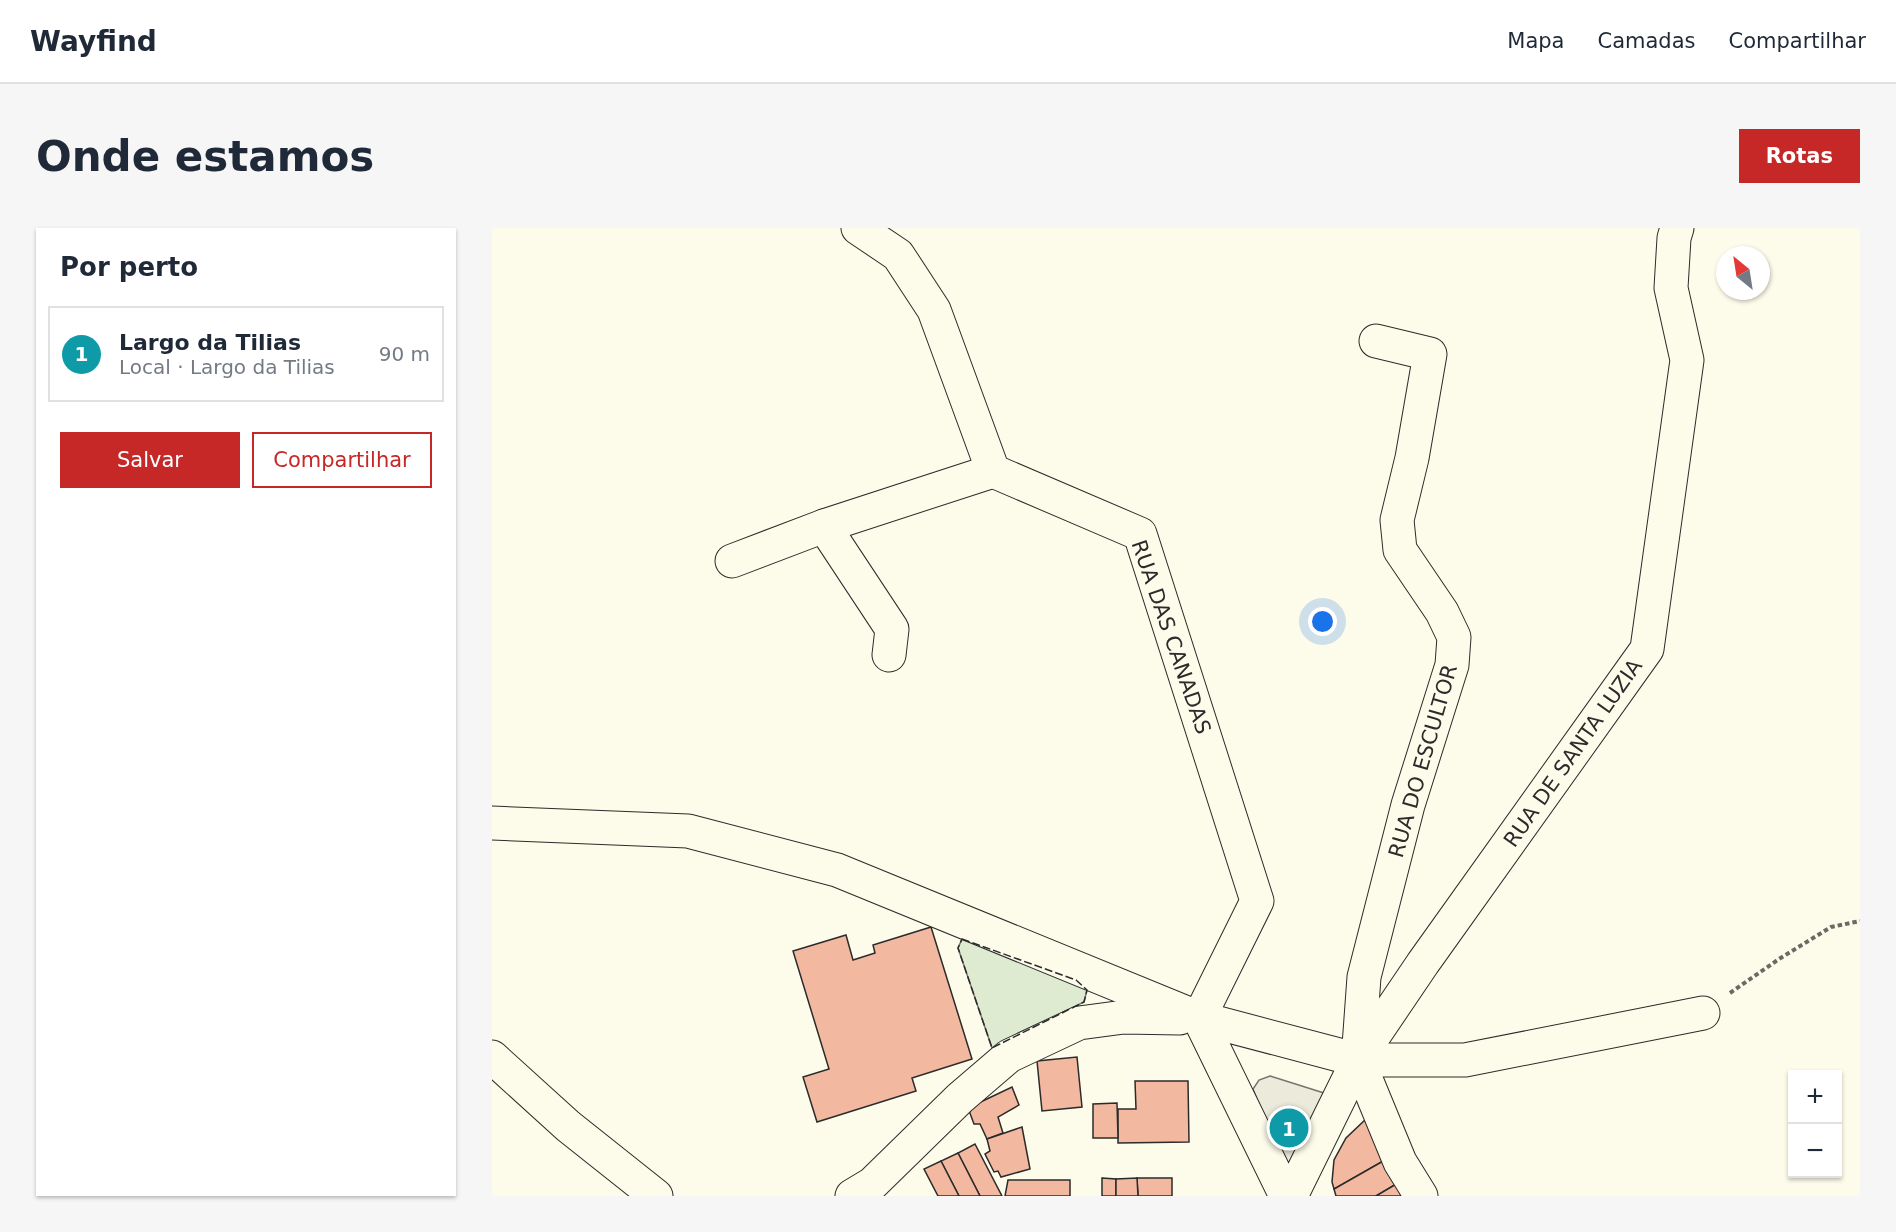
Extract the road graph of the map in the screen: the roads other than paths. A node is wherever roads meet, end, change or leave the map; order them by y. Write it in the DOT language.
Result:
graph roads {
  1 [pos="858,228"];
  2 [pos="1677,228"];
  3 [pos="1376,341"];
  4 [pos="993,471"];
  5 [pos="824,526"];
  6 [pos="732,561"];
  7 [pos="889,655"];
  8 [pos="492,823"];
  9 [pos="1703,1013"];
  10 [pos="1199,1018"];
  11 [pos="492,1057"];
  12 [pos="1358,1059"];
  13 [pos="656,1196"];
  14 [pos="852,1196"];
  15 [pos="1286,1196"];
  16 [pos="1291,1196"];
  17 [pos="1421,1196"];
  1 -- 4 [label="street"];
  2 -- 12 [label="street, RUA DE SANTA LUZIA"];
  3 -- 12 [label="street, RUA DO ESCULTOR"];
  4 -- 5 [label="street"];
  4 -- 10 [label="street, RUA DAS CANADAS"];
  5 -- 6 [label="street"];
  5 -- 7 [label="street"];
  8 -- 10 [label="street"];
  9 -- 12 [label="street"];
  10 -- 12 [label="street"];
  10 -- 14 [label="street"];
  10 -- 15 [label="street"];
  11 -- 13 [label="street"];
  12 -- 16 [label="street"];
  12 -- 17 [label="street"];
}
